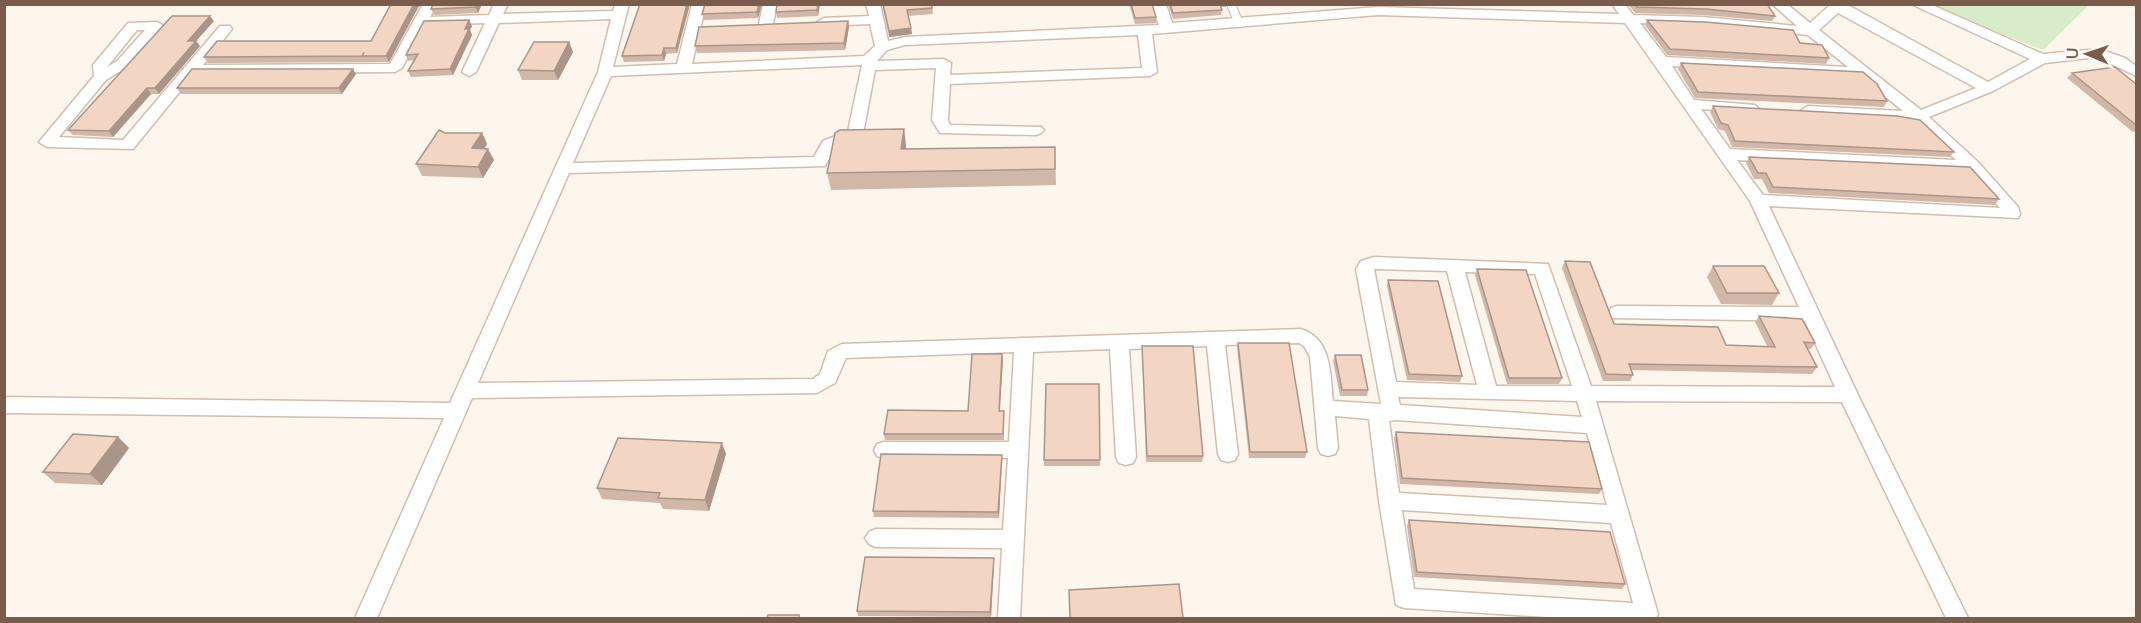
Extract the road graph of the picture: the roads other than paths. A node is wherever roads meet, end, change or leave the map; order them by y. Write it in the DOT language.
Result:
graph roads {
  1 [pos="430,4"];
  2 [pos="501,4"];
  3 [pos="699,4"];
  4 [pos="770,4"];
  5 [pos="840,4"];
  6 [pos="873,4"];
  7 [pos="1160,4"];
  8 [pos="1231,4"];
  9 [pos="1300,4"];
  10 [pos="1618,4"];
  11 [pos="1690,4"];
  12 [pos="1778,4"];
  13 [pos="1917,4"];
  14 [pos="1839,6"];
  15 [pos="1376,8"];
  16 [pos="1454,8"];
  17 [pos="1534,9"];
  18 [pos="621,10"];
  19 [pos="1306,18"];
  20 [pos="1629,18"];
  21 [pos="494,19"];
  22 [pos="876,20"];
  23 [pos="422,21"];
  24 [pos="838,21"];
  25 [pos="1238,21"];
  26 [pos="1702,21"];
  27 [pos="807,23"];
  28 [pos="766,24"];
  29 [pos="1167,28"];
  30 [pos="225,29"];
  31 [pos="1144,30"];
  32 [pos="1809,31"];
  33 [pos="882,47"];
  34 [pos="2041,59"];
  35 [pos="1662,61"];
  36 [pos="869,63"];
  37 [pos="192,69"];
  38 [pos="682,69"];
  39 [pos="469,72"];
  40 [pos="605,72"];
  41 [pos="1866,72"];
  42 [pos="2136,72"];
  43 [pos="101,77"];
  44 [pos="943,80"];
  45 [pos="1988,88"];
  46 [pos="1689,104"];
  47 [pos="1771,109"];
  48 [pos="1794,111"];
  49 [pos="1919,116"];
  50 [pos="1036,130"];
  51 [pos="1727,153"];
  52 [pos="1972,166"];
  53 [pos="563,168"];
  54 [pos="1758,200"];
  55 [pos="1454,265"];
  56 [pos="1617,312"];
  57 [pos="1810,314"];
  58 [pos="1215,339"];
  59 [pos="1119,342"];
  60 [pos="1024,345"];
  61 [pos="1387,389"];
  62 [pos="465,391"];
  63 [pos="1489,393"];
  64 [pos="1585,393"];
  65 [pos="1848,395"];
  66 [pos="4,405"];
  67 [pos="1324,408"];
  68 [pos="456,411"];
  69 [pos="1385,414"];
  70 [pos="1595,426"];
  71 [pos="1328,448"];
  72 [pos="884,450"];
  73 [pos="1018,450"];
  74 [pos="1228,454"];
  75 [pos="1126,457"];
  76 [pos="1389,501"];
  77 [pos="1620,515"];
  78 [pos="876,538"];
  79 [pos="1014,539"];
  80 [pos="366,618"];
  81 [pos="1009,618"];
  82 [pos="1957,618"];
  1 -- 23 [label="street"];
  2 -- 21 [label="street"];
  3 -- 38 [label="street"];
  4 -- 28 [label="street"];
  5 -- 24 [label="street"];
  6 -- 22 [label="street"];
  7 -- 29 [label="street"];
  8 -- 25 [label="lane"];
  9 -- 19 [label="street"];
  10 -- 20 [label="street"];
  11 -- 26 [label="street"];
  12 -- 32 [label="street"];
  13 -- 34 [label="street"];
  14 -- 32 [label="street"];
  14 -- 45 [label="street"];
  15 -- 16 [label="street"];
  15 -- 19 [label="street"];
  16 -- 17 [label="street"];
  17 -- 20 [label="street"];
  18 -- 21 [label="street"];
  18 -- 40 [label="street"];
  19 -- 25 [label="street"];
  20 -- 26 [label="street"];
  20 -- 35 [label="street"];
  21 -- 23 [label="street"];
  21 -- 39 [label="street"];
  22 -- 24 [label="street"];
  22 -- 33 [label="street"];
  23 -- 37 [label="street"];
  24 -- 27 [label="street"];
  25 -- 29 [label="street"];
  26 -- 32 [label="street"];
  29 -- 31 [label="street"];
  30 -- 37 [label="street"];
  31 -- 33 [label="street"];
  31 -- 44 [label="street"];
  32 -- 41 [label="street"];
  33 -- 36 [label="street"];
  34 -- 42 [label="street"];
  34 -- 45 [label="street"];
  35 -- 41 [label="street"];
  35 -- 46 [label="street"];
  36 -- 38 [label="street"];
  36 -- 44 [label="street"];
  36 -- 53 [label="street"];
  37 -- 43 [label="street"];
  38 -- 40 [label="street"];
  40 -- 53 [label="street"];
  41 -- 49 [label="street"];
  44 -- 50 [label="street"];
  45 -- 49 [label="street"];
  46 -- 47 [label="street"];
  46 -- 51 [label="street"];
  48 -- 49 [label="street"];
  49 -- 52 [label="street"];
  51 -- 52 [label="street"];
  51 -- 54 [label="street"];
  52 -- 54 [label="street"];
  53 -- 62 [label="street"];
  54 -- 57 [label="street"];
  55 -- 61 [label="street"];
  55 -- 63 [label="street"];
  55 -- 64 [label="street"];
  56 -- 57 [label="street"];
  57 -- 65 [label="street"];
  58 -- 59 [label="street"];
  58 -- 67 [label="street"];
  58 -- 74 [label="street"];
  59 -- 60 [label="street"];
  59 -- 75 [label="street"];
  60 -- 62 [label="street"];
  60 -- 73 [label="street"];
  61 -- 63 [label="street"];
  61 -- 69 [label="street"];
  62 -- 68 [label="street"];
  63 -- 64 [label="street"];
  64 -- 65 [label="street"];
  64 -- 70 [label="street"];
  65 -- 82 [label="street"];
  66 -- 68 [label="street"];
  67 -- 69 [label="street"];
  67 -- 71 [label="street"];
  68 -- 80 [label="street"];
  69 -- 70 [label="street"];
  69 -- 76 [label="street"];
  70 -- 77 [label="street"];
  72 -- 73 [label="street"];
  73 -- 79 [label="street"];
  76 -- 77 [label="street"];
  76 -- 77 [label="street"];
  78 -- 79 [label="street"];
  79 -- 81 [label="street"];
}
